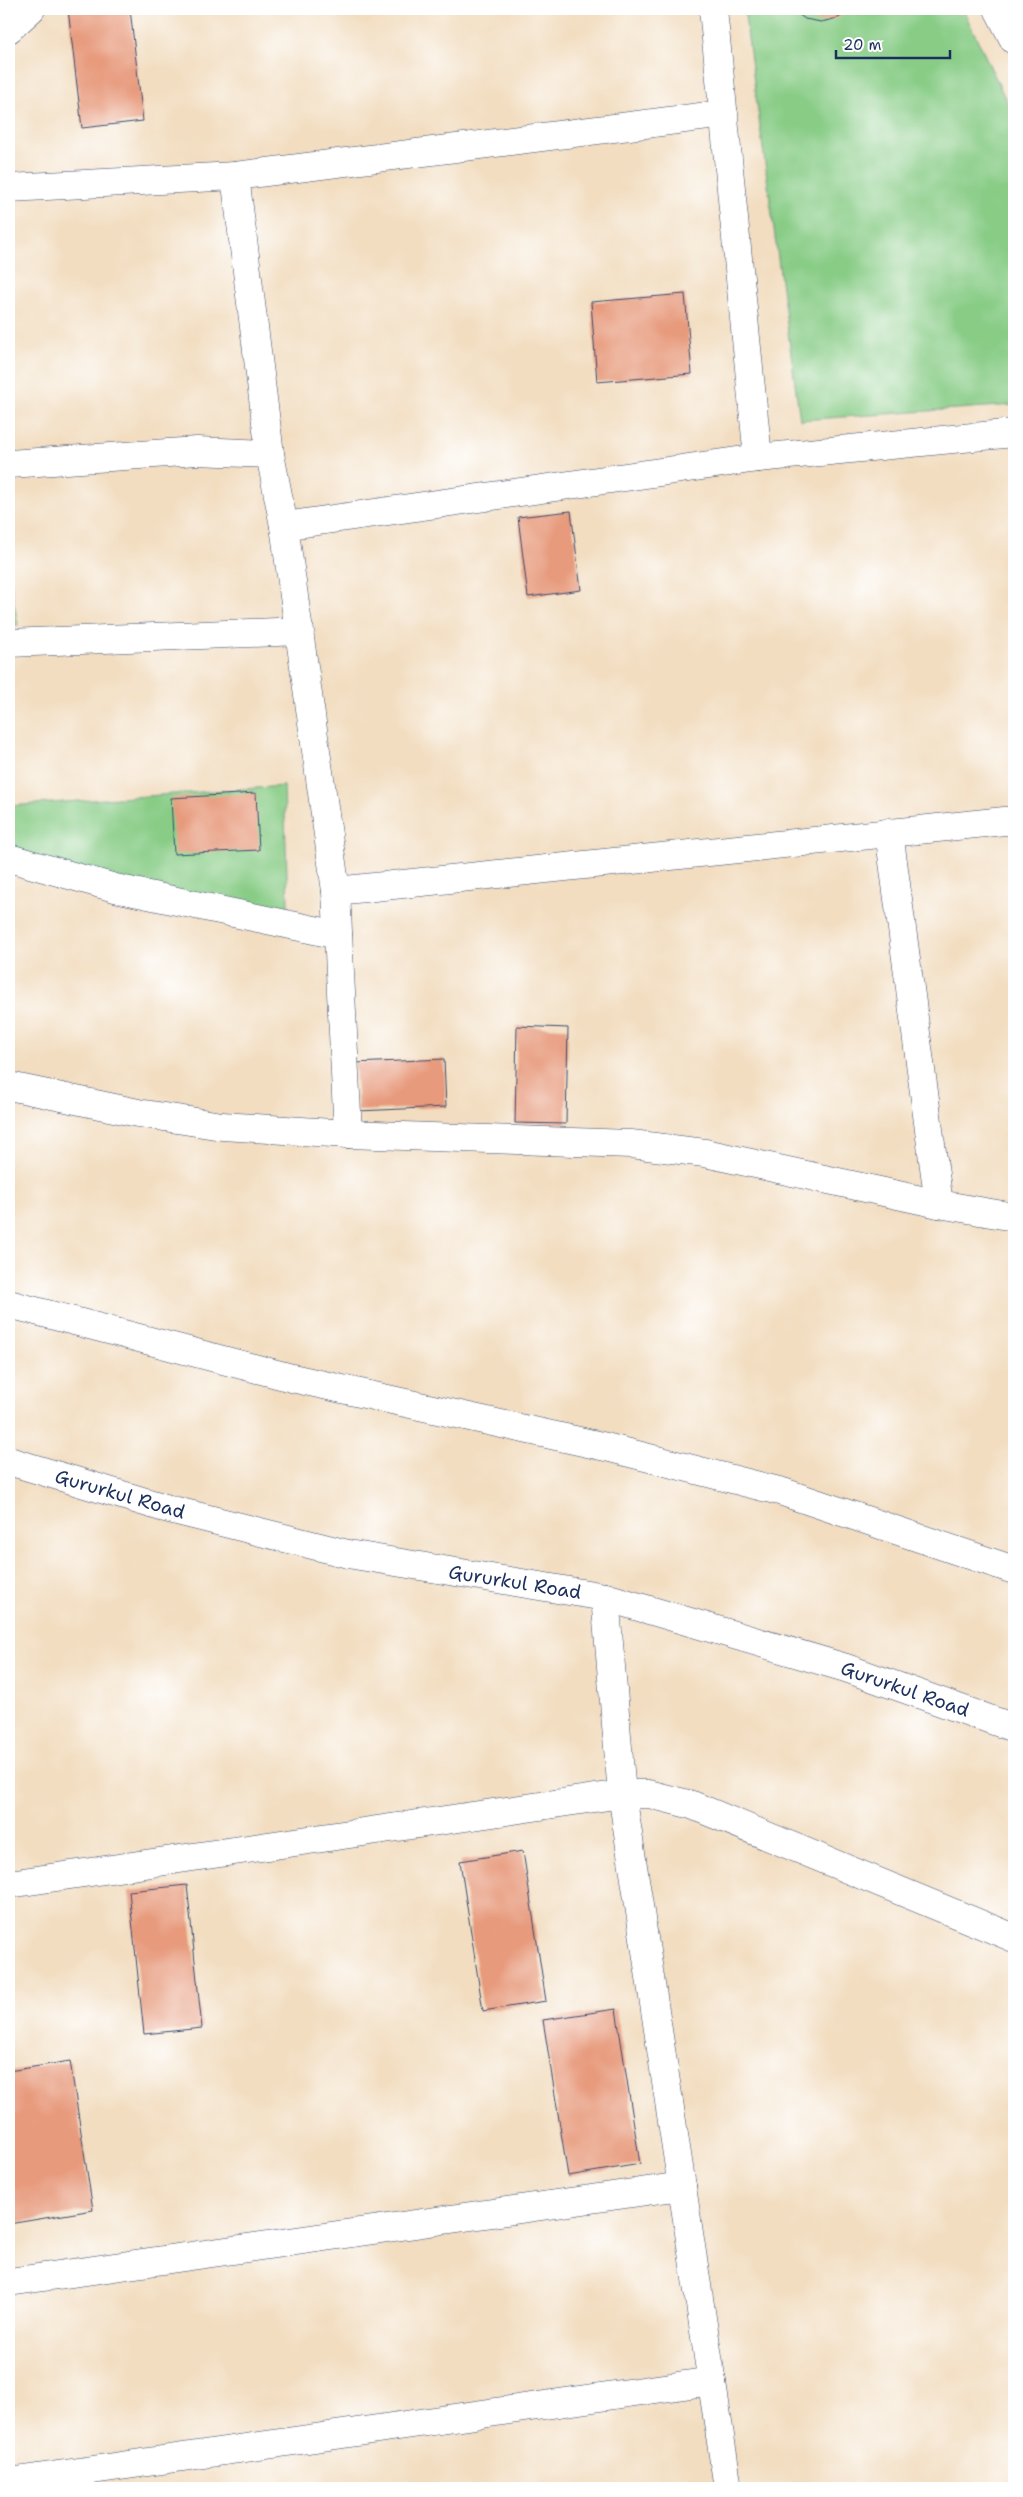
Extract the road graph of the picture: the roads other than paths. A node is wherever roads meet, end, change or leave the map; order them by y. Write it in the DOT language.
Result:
graph roads {
  1 [pos="31,9"];
  2 [pos="713,9"];
  3 [pos="1005,11"];
  4 [pos="9,29"];
  5 [pos="1014,40"];
  6 [pos="724,114"];
  7 [pos="235,176"];
  8 [pos="9,188"];
  9 [pos="1014,433"];
  10 [pos="270,454"];
  11 [pos="758,458"];
  12 [pos="9,464"];
  13 [pos="284,526"];
  14 [pos="300,631"];
  15 [pos="9,643"];
  16 [pos="1014,820"];
  17 [pos="889,832"];
  18 [pos="9,858"];
  19 [pos="336,891"];
  20 [pos="338,935"];
  21 [pos="9,1086"];
  22 [pos="348,1134"];
  23 [pos="939,1204"];
  24 [pos="1014,1217"];
  25 [pos="9,1304"];
  26 [pos="9,1462"];
  27 [pos="1014,1570"];
  28 [pos="605,1597"];
  29 [pos="1014,1728"];
  30 [pos="622,1794"];
  31 [pos="9,1884"];
  32 [pos="1014,1938"];
  33 [pos="682,2186"];
  34 [pos="9,2282"];
  35 [pos="712,2381"];
  36 [pos="9,2482"];
  37 [pos="728,2488"];
  1 -- 4 [label="street"];
  2 -- 6 [label="street"];
  3 -- 5 [label="street"];
  6 -- 7 [label="street"];
  6 -- 11 [label="street"];
  7 -- 8 [label="street"];
  7 -- 10 [label="street"];
  9 -- 11 [label="street"];
  10 -- 12 [label="street"];
  10 -- 13 [label="street"];
  11 -- 13 [label="street"];
  13 -- 14 [label="street"];
  14 -- 15 [label="street"];
  14 -- 19 [label="street"];
  16 -- 17 [label="street"];
  17 -- 19 [label="street"];
  17 -- 23 [label="street"];
  18 -- 20 [label="street"];
  19 -- 20 [label="street"];
  20 -- 22 [label="street"];
  21 -- 22 [label="street"];
  22 -- 23 [label="street"];
  23 -- 24 [label="street"];
  25 -- 27 [label="street"];
  26 -- 28 [label="street, Gururkul Road"];
  28 -- 29 [label="street, Gururkul Road"];
  28 -- 30 [label="street"];
  30 -- 31 [label="street"];
  30 -- 32 [label="street"];
  30 -- 33 [label="street"];
  33 -- 34 [label="street"];
  33 -- 35 [label="street"];
  35 -- 36 [label="street"];
  35 -- 37 [label="street"];
}
